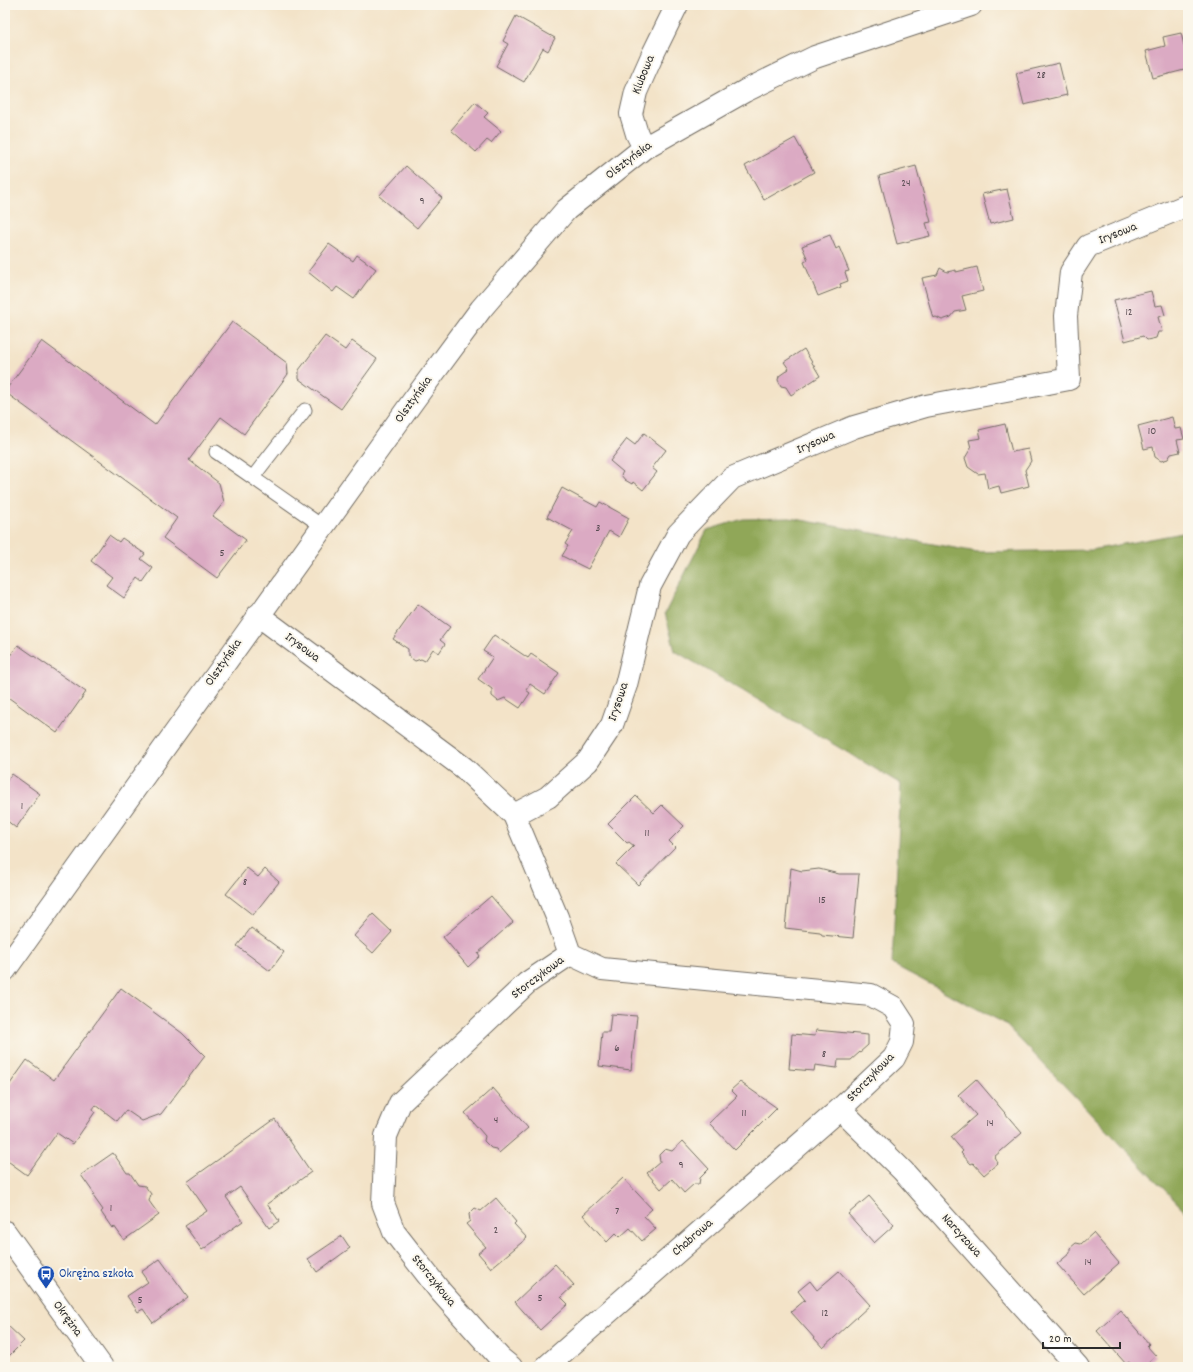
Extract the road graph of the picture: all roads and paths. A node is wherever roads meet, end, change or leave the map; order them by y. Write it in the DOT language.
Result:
graph roads {
  1 [pos="677,5"];
  2 [pos="970,5"];
  3 [pos="644,148"];
  4 [pos="1188,205"];
  5 [pos="305,410"];
  6 [pos="216,452"];
  7 [pos="253,478"];
  8 [pos="322,526"];
  9 [pos="258,615"];
  10 [pos="514,815"];
  11 [pos="570,954"];
  12 [pos="5,970"];
  13 [pos="840,1109"];
  14 [pos="5,1232"];
  15 [pos="102,1367"];
  16 [pos="511,1367"];
  17 [pos="546,1367"];
  18 [pos="1078,1367"];
  1 -- 3 [label="street, Klubowa"];
  2 -- 3 [label="street, Olsztyńska"];
  3 -- 8 [label="street, Olsztyńska"];
  4 -- 10 [label="street, Irysowa"];
  5 -- 7 [label="lane"];
  6 -- 7 [label="lane"];
  7 -- 8 [label="lane"];
  8 -- 9 [label="street, Olsztyńska"];
  9 -- 10 [label="street, Irysowa"];
  9 -- 12 [label="street, Olsztyńska"];
  10 -- 11 [label="street, Irysowa"];
  11 -- 13 [label="street, Storczykowa"];
  11 -- 16 [label="street, Storczykowa"];
  13 -- 17 [label="street, Chabrowa"];
  13 -- 18 [label="street, Narcyzowa"];
  14 -- 15 [label="street, Okrężna"];
}
